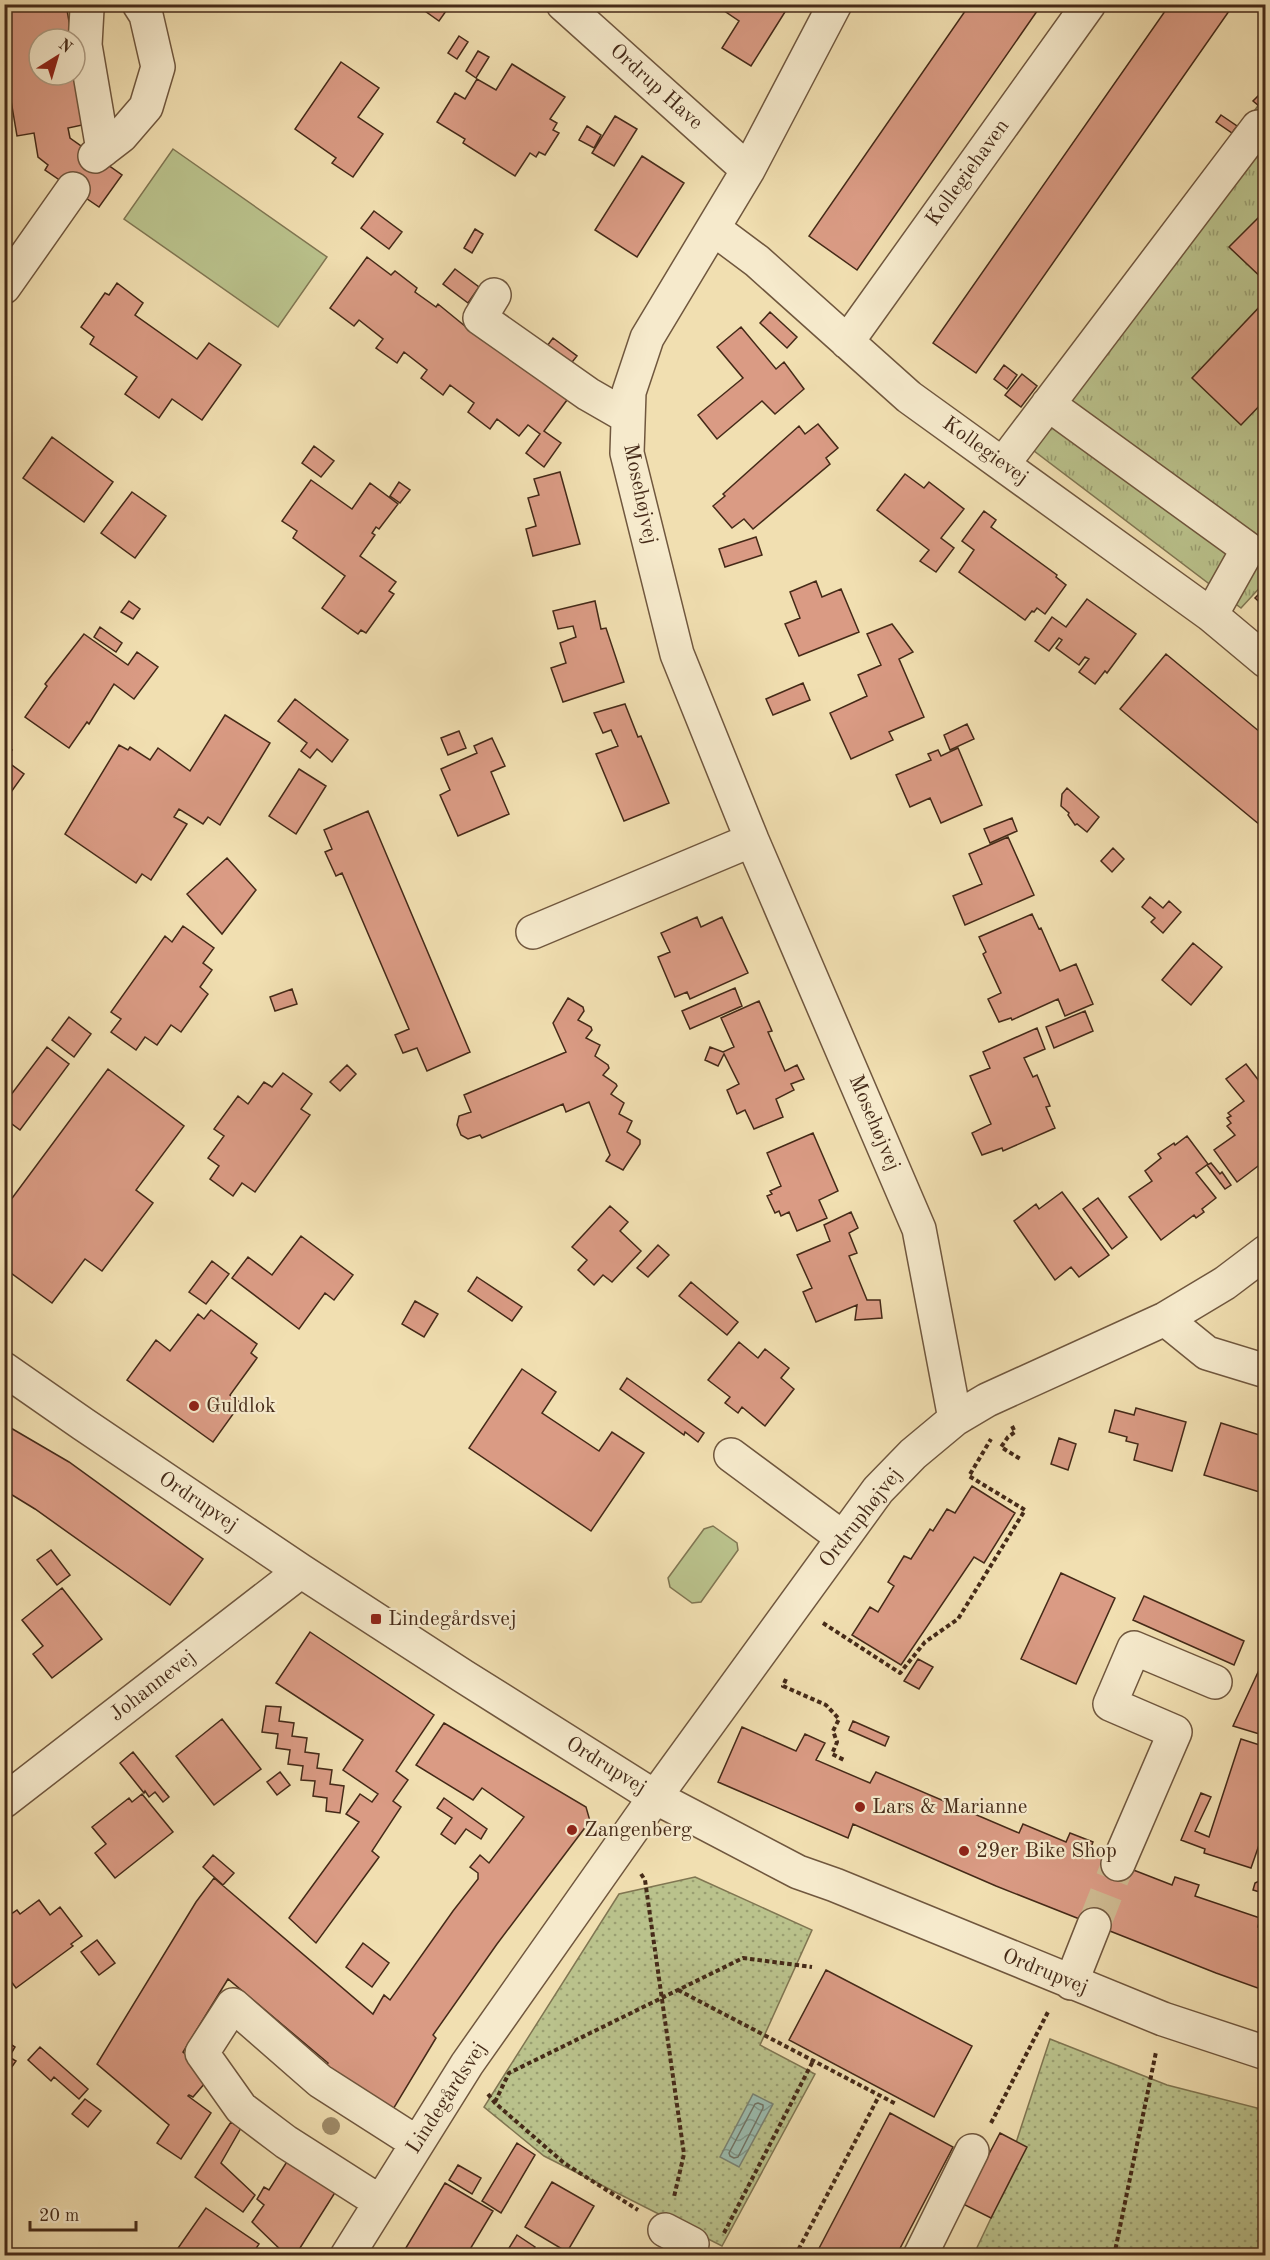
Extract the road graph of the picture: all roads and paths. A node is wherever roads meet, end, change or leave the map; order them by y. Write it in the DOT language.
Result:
graph roads {
  1 [pos="89,4"];
  2 [pos="139,4"];
  3 [pos="563,4"];
  4 [pos="835,4"];
  5 [pos="1089,4"];
  6 [pos="1266,133"];
  7 [pos="748,170"];
  8 [pos="65,202"];
  9 [pos="714,229"];
  10 [pos="4,287"];
  11 [pos="494,295"];
  12 [pos="847,342"];
  13 [pos="1048,404"];
  14 [pos="628,417"];
  15 [pos="1003,464"];
  16 [pos="1211,615"];
  17 [pos="1266,661"];
  18 [pos="752,840"];
  19 [pos="533,932"];
  20 [pos="1266,1252"];
  21 [pos="1165,1319"];
  22 [pos="4,1369"];
  23 [pos="1266,1371"];
  24 [pos="955,1419"];
  25 [pos="1003,1430"];
  26 [pos="995,1433"];
  27 [pos="731,1455"];
  28 [pos="1022,1460"];
  29 [pos="843,1538"];
  30 [pos="301,1571"];
  31 [pos="794,1604"];
  32 [pos="788,1676"];
  33 [pos="1215,1682"];
  34 [pos="844,1760"];
  35 [pos="655,1797"];
  36 [pos="4,1801"];
  37 [pos="620,1846"];
  38 [pos="1118,1864"];
  39 [pos="1094,1925"];
  40 [pos="812,1967"];
  41 [pos="1068,1981"];
  42 [pos="678,1990"];
  43 [pos="662,1997"];
  44 [pos="1163,2019"];
  45 [pos="1266,2053"];
  46 [pos="813,2061"];
  47 [pos="467,2064"];
  48 [pos="879,2096"];
  49 [pos="495,2103"];
  50 [pos="896,2104"];
  51 [pos="417,2143"];
  52 [pos="972,2151"];
  53 [pos="380,2202"];
  54 [pos="681,2243"];
  55 [pos="347,2256"];
  56 [pos="795,2256"];
  57 [pos="920,2256"];
  58 [pos="1114,2256"];
  1 -- 2 [label="street"];
  3 -- 7 [label="street, Ordrup Have"];
  4 -- 7 [label="street, Mosehøjvej"];
  5 -- 12 [label="street, Kollegiehaven"];
  6 -- 13 [label="street"];
  7 -- 9 [label="street, Mosehøjvej"];
  8 -- 10 [label="street"];
  9 -- 12 [label="street, Kollegievej"];
  9 -- 14 [label="street, Mosehøjvej"];
  11 -- 14 [label="street"];
  12 -- 15 [label="street, Kollegievej"];
  13 -- 15 [label="street"];
  13 -- 16 [label="street"];
  14 -- 18 [label="street, Mosehøjvej"];
  15 -- 16 [label="street, Kollegievej"];
  16 -- 17 [label="street, Kollegievej"];
  18 -- 19 [label="street"];
  18 -- 24 [label="street, Mosehøjvej"];
  20 -- 21 [label="street, Ordruphøjvej"];
  21 -- 23 [label="street"];
  21 -- 24 [label="street, Ordruphøjvej"];
  22 -- 30 [label="street, Ordrupvej"];
  24 -- 29 [label="street, Ordruphøjvej"];
  25 -- 28 [label="path"];
  26 -- 31 [label="path"];
  27 -- 29 [label="street"];
  29 -- 31 [label="street, Ordruphøjvej"];
  30 -- 35 [label="street, Ordrupvej"];
  30 -- 36 [label="street, Johannevej"];
  31 -- 35 [label="street, Ordruphøjvej"];
  32 -- 34 [label="path"];
  33 -- 38 [label="street"];
  35 -- 37 [label="street, Lindegårdsvej"];
  35 -- 41 [label="street, Ordrupvej"];
  37 -- 43 [label="path"];
  37 -- 47 [label="street, Lindegårdsvej"];
  39 -- 41 [label="street"];
  40 -- 42 [label="path"];
  41 -- 44 [label="street, Ordrupvej"];
  41 -- 52 [label="path"];
  42 -- 43 [label="path"];
  42 -- 46 [label="path"];
  43 -- 49 [label="path"];
  43 -- 54 [label="path"];
  44 -- 45 [label="street, Ordrupvej"];
  44 -- 58 [label="path"];
  46 -- 48 [label="path"];
  46 -- 54 [label="path"];
  47 -- 49 [label="path"];
  47 -- 51 [label="street, Lindegårdsvej"];
  48 -- 50 [label="path"];
  48 -- 56 [label="path"];
  49 -- 54 [label="path"];
  51 -- 53 [label="street, Lindegårdsvej"];
  51 -- 53 [label="street"];
  52 -- 57 [label="street"];
  53 -- 55 [label="street, Lindegårdsvej"];
}
